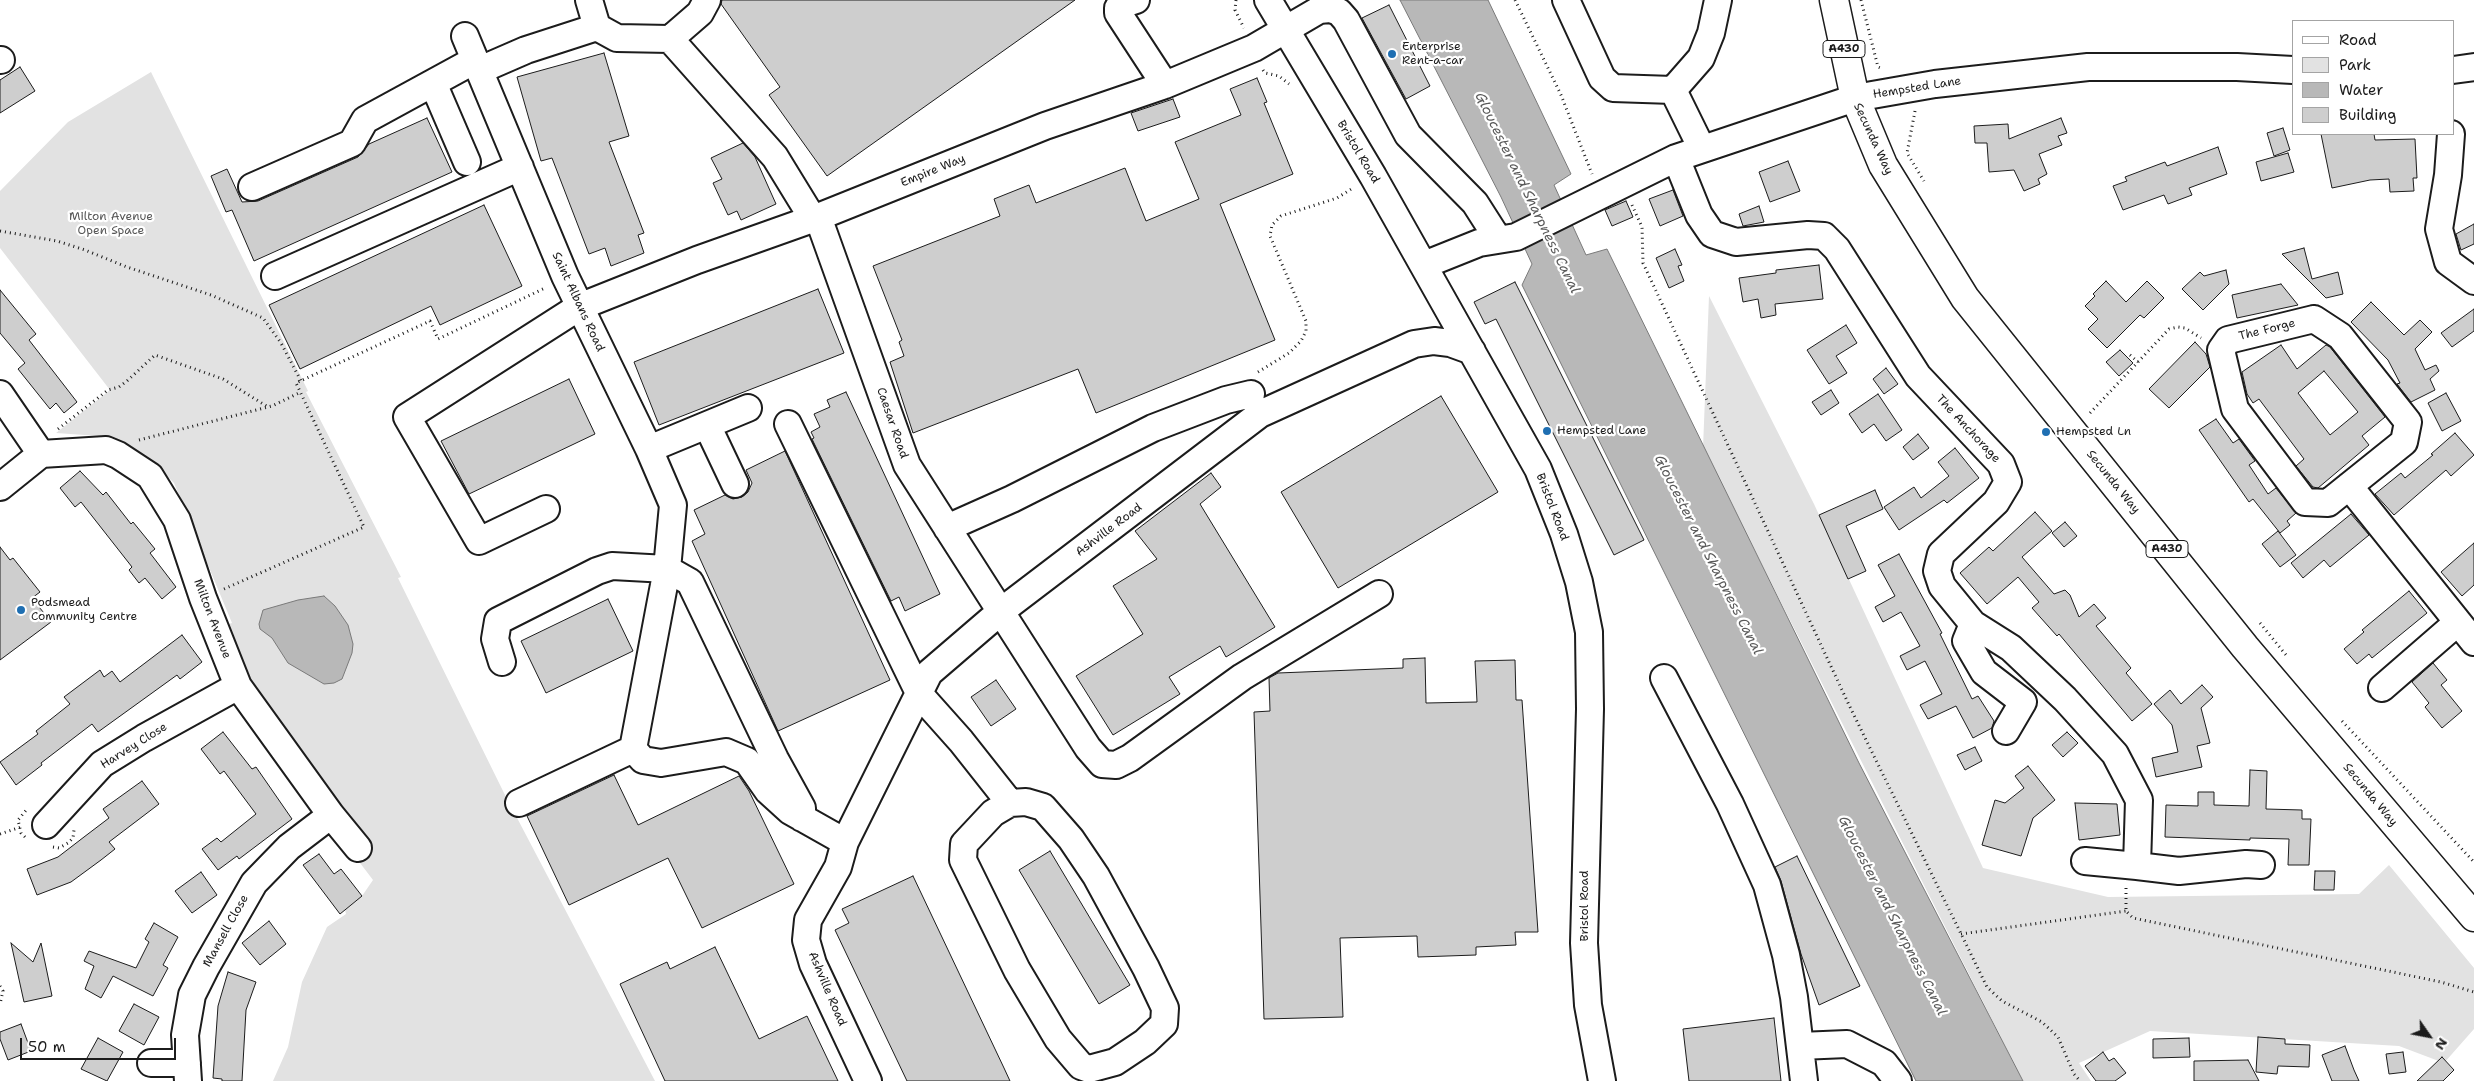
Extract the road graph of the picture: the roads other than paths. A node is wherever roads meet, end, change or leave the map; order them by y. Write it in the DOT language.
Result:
graph roads {
  1 [pos="589,0"];
  2 [pos="707,0"];
  3 [pos="1136,0"];
  4 [pos="1268,0"];
  5 [pos="1566,0"];
  6 [pos="1718,0"];
  7 [pos="1834,0"];
  8 [pos="597,27"];
  9 [pos="1286,31"];
  10 [pos="465,36"];
  11 [pos="670,39"];
  12 [pos="477,65"];
  13 [pos="2474,67"];
  14 [pos="2292,70"];
  15 [pos="2454,70"];
  16 [pos="433,83"];
  17 [pos="1165,85"];
  18 [pos="1673,90"];
  19 [pos="1855,98"];
  20 [pos="2451,135"];
  21 [pos="1702,149"];
  22 [pos="1676,158"];
  23 [pos="467,162"];
  24 [pos="520,167"];
  25 [pos="252,187"];
  26 [pos="815,218"];
  27 [pos="1511,237"];
  28 [pos="1424,265"];
  29 [pos="274,276"];
  30 [pos="2474,281"];
  31 [pos="579,307"];
  32 [pos="1472,351"];
  33 [pos="0,394"];
  34 [pos="1251,394"];
  35 [pos="748,408"];
  36 [pos="788,424"];
  37 [pos="707,425"];
  38 [pos="38,448"];
  39 [pos="649,449"];
  40 [pos="735,484"];
  41 [pos="2349,486"];
  42 [pos="0,487"];
  43 [pos="546,509"];
  44 [pos="947,528"];
  45 [pos="667,568"];
  46 [pos="1379,594"];
  47 [pos="1000,612"];
  48 [pos="1973,624"];
  49 [pos="2468,631"];
  50 [pos="502,662"];
  51 [pos="1664,678"];
  52 [pos="238,686"];
  53 [pos="2382,688"];
  54 [pos="920,695"];
  55 [pos="2006,732"];
  56 [pos="633,750"];
  57 [pos="519,803"];
  58 [pos="1010,803"];
  59 [pos="331,815"];
  60 [pos="796,815"];
  61 [pos="42,836"];
  62 [pos="845,842"];
  63 [pos="358,848"];
  64 [pos="2085,861"];
  65 [pos="2261,865"];
  66 [pos="2131,866"];
  67 [pos="2474,917"];
  68 [pos="1800,1046"];
  69 [pos="152,1063"];
  70 [pos="188,1072"];
  71 [pos="868,1081"];
  72 [pos="1602,1081"];
  73 [pos="1804,1081"];
  74 [pos="1898,1081"];
  1 -- 8 [label="street"];
  2 -- 11 [label="street"];
  3 -- 17 [label="street"];
  4 -- 9 [label="street, Bristol Road"];
  5 -- 18 [label="street"];
  6 -- 18 [label="street"];
  7 -- 19 [label="main road, Secunda Way / A430"];
  8 -- 11 [label="street"];
  8 -- 12 [label="street"];
  9 -- 17 [label="street, Empire Way"];
  9 -- 27 [label="street, Empire Way"];
  9 -- 28 [label="street, Bristol Road"];
  10 -- 12 [label="street, Saint Albans Road"];
  11 -- 26 [label="street, Caesar Road"];
  12 -- 16 [label="street"];
  12 -- 24 [label="street, Saint Albans Road"];
  13 -- 15 [label="street"];
  14 -- 19 [label="street, Hempsted Lane"];
  16 -- 23 [label="street"];
  16 -- 25 [label="street"];
  17 -- 26 [label="street, Empire Way"];
  18 -- 21 [label="street"];
  19 -- 21 [label="street, Hempsted Lane"];
  19 -- 67 [label="main road, Secunda Way / A430"];
  20 -- 30 [label="street"];
  21 -- 22 [label="street, Hempsted Lane"];
  22 -- 27 [label="street, Hempsted Lane"];
  22 -- 48 [label="street, The Anchorage"];
  24 -- 29 [label="street"];
  24 -- 31 [label="street, Saint Albans Road"];
  26 -- 31 [label="street, Empire Way"];
  26 -- 44 [label="street, Caesar Road"];
  27 -- 28 [label="street, Hempsted Lane"];
  28 -- 32 [label="street, Bristol Road"];
  31 -- 39 [label="street, Saint Albans Road"];
  31 -- 43 [label="street, Empire Way"];
  32 -- 47 [label="street, Ashville Road"];
  32 -- 72 [label="street, Bristol Road"];
  33 -- 38 [label="street"];
  34 -- 44 [label="street"];
  35 -- 37 [label="street"];
  36 -- 54 [label="street"];
  37 -- 39 [label="street"];
  37 -- 40 [label="street"];
  38 -- 42 [label="street"];
  38 -- 52 [label="street, Milton Avenue"];
  39 -- 45 [label="street, Saint Albans Road"];
  41 -- 41 [label="street, The Forge"];
  41 -- 49 [label="street"];
  44 -- 47 [label="street, Caesar Road"];
  45 -- 50 [label="street"];
  45 -- 56 [label="street, Saint Albans Road"];
  45 -- 60 [label="street"];
  46 -- 47 [label="street, Caesar Road"];
  47 -- 54 [label="street, Ashville Road"];
  48 -- 55 [label="street"];
  48 -- 66 [label="street, The Anchorage"];
  49 -- 53 [label="street"];
  51 -- 68 [label="street"];
  52 -- 59 [label="street, Milton Avenue"];
  52 -- 61 [label="street, Harvey Close"];
  54 -- 58 [label="street"];
  54 -- 62 [label="street, Ashville Road"];
  56 -- 57 [label="street"];
  56 -- 60 [label="street"];
  58 -- 58 [label="street"];
  59 -- 63 [label="street, Milton Avenue"];
  59 -- 70 [label="street, Mansell Close"];
  60 -- 62 [label="street"];
  62 -- 71 [label="street, Ashville Road"];
  64 -- 66 [label="street"];
  65 -- 66 [label="street"];
  68 -- 73 [label="street"];
  68 -- 74 [label="street"];
  69 -- 70 [label="street"];
}
